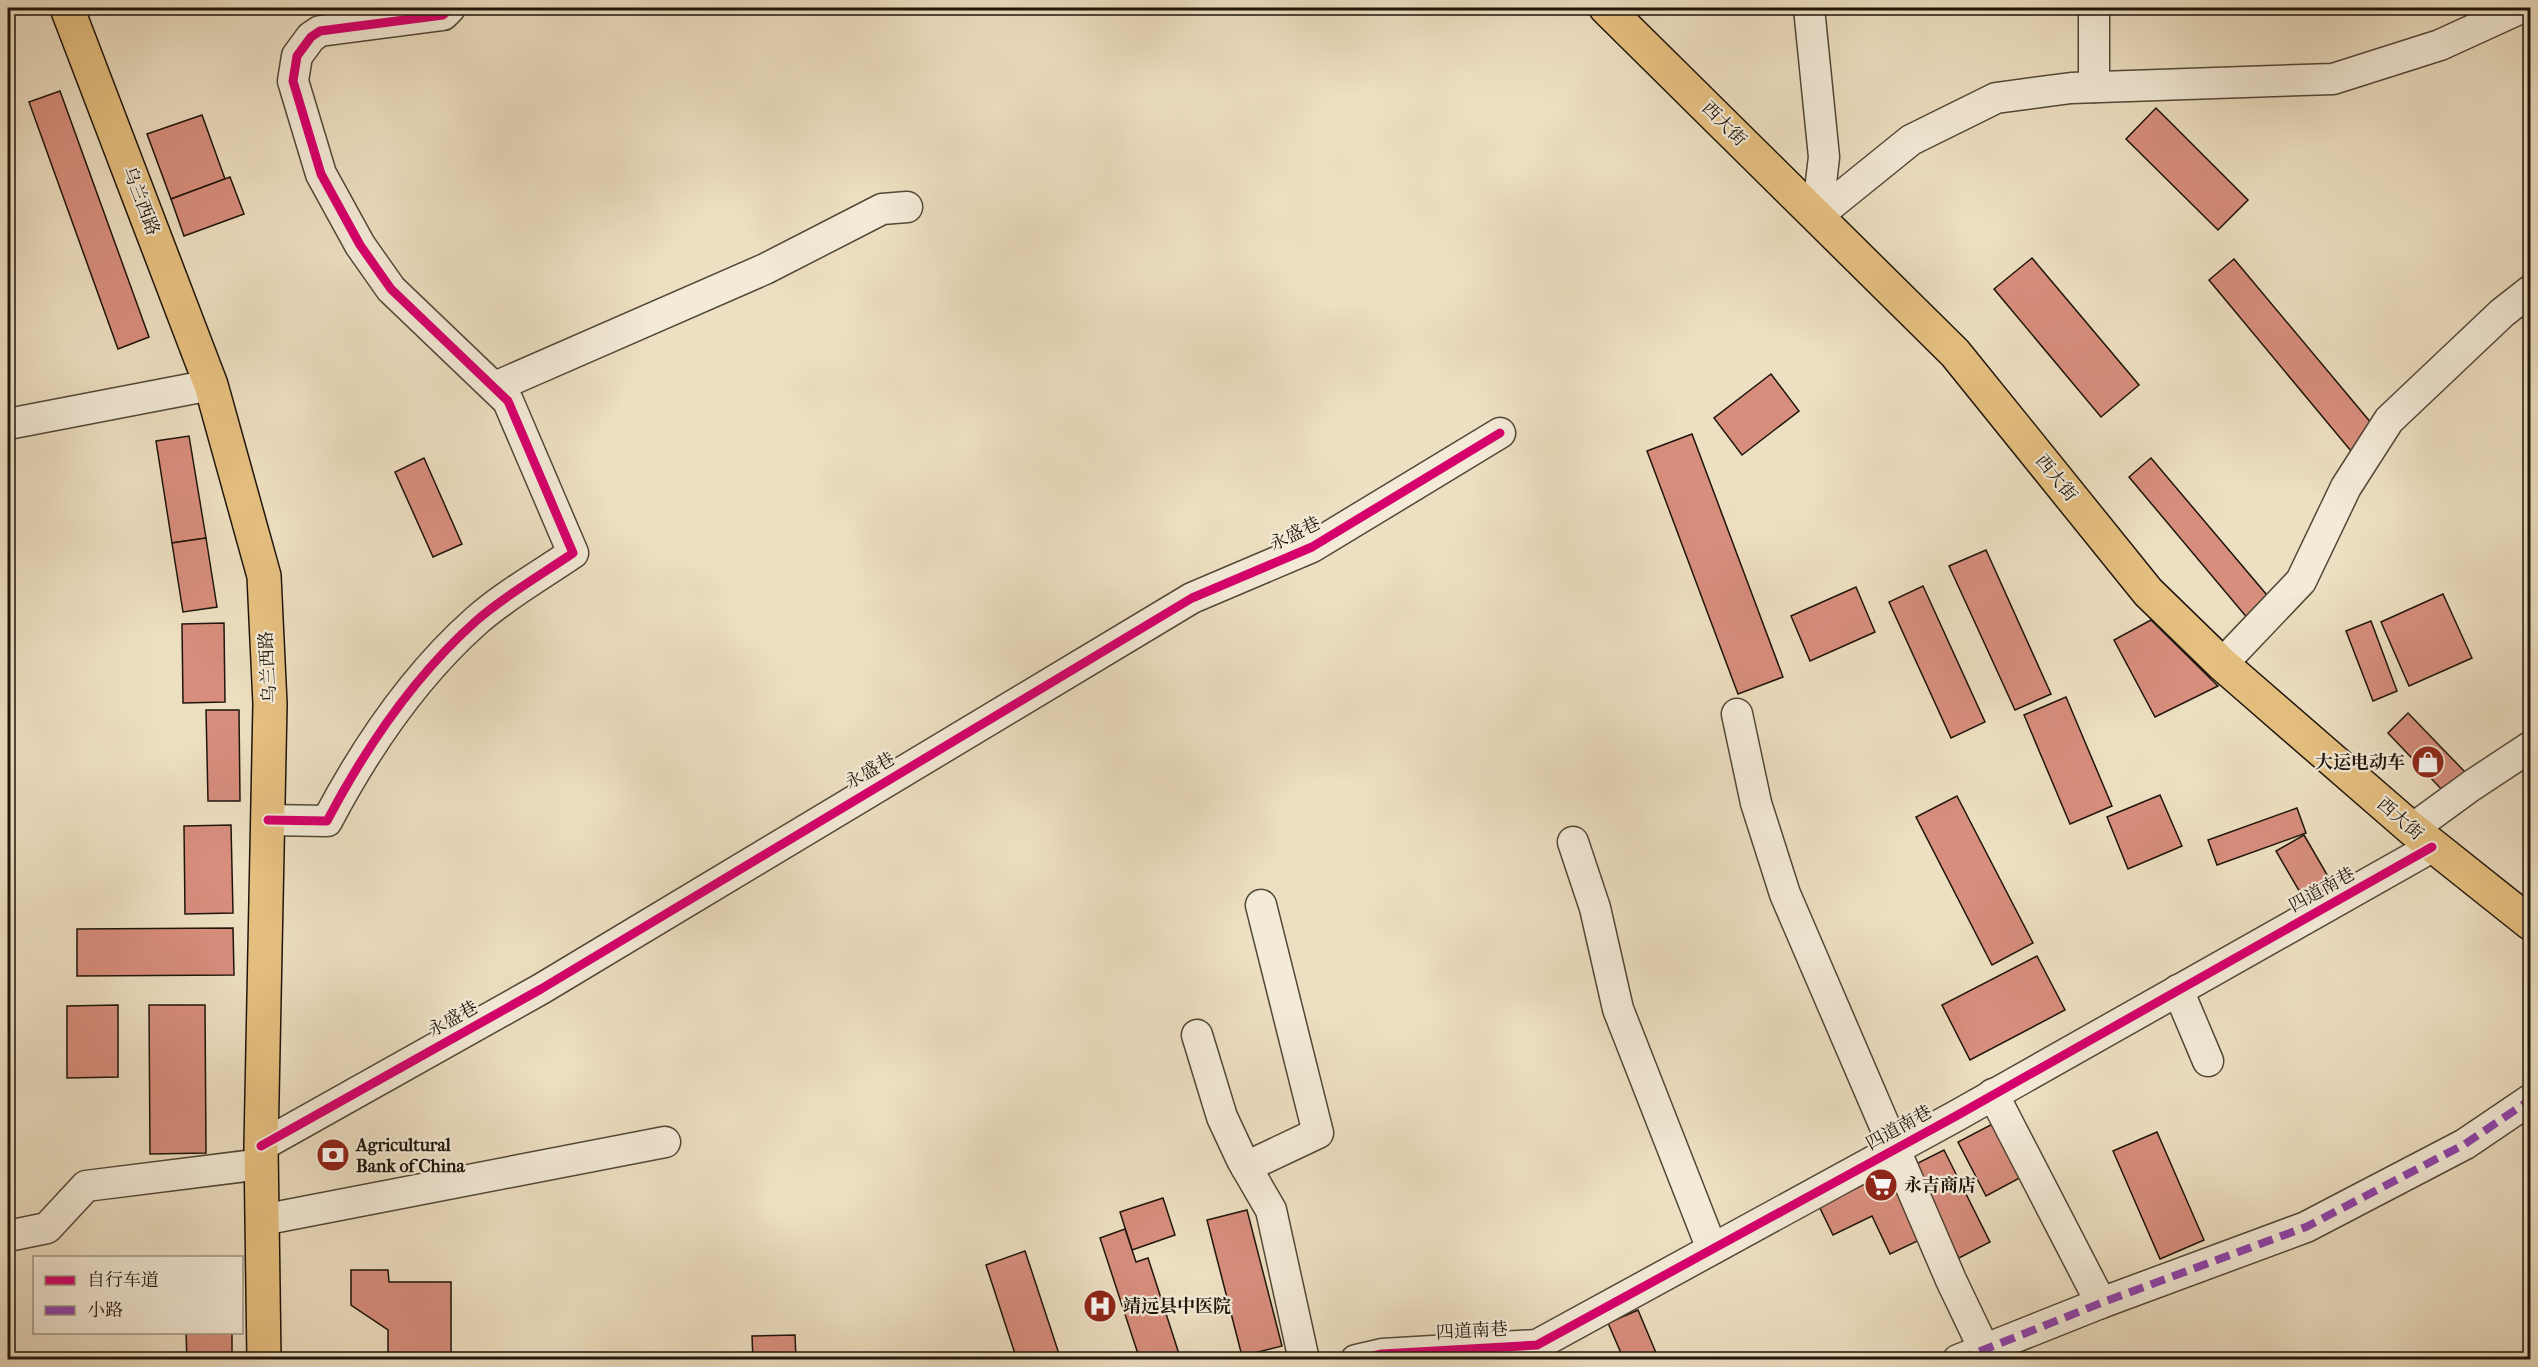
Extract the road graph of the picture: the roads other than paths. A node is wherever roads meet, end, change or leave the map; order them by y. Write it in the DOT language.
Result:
graph roads {
  1 [pos="67,8"];
  2 [pos="450,8"];
  3 [pos="1606,8"];
  4 [pos="1809,8"];
  5 [pos="2094,8"];
  6 [pos="2521,8"];
  7 [pos="2528,8"];
  8 [pos="2530,16"];
  9 [pos="2094,87"];
  10 [pos="907,207"];
  11 [pos="1817,216"];
  12 [pos="2530,291"];
  13 [pos="211,385"];
  14 [pos="495,387"];
  15 [pos="8,424"];
  16 [pos="1500,434"];
  17 [pos="2222,664"];
  18 [pos="1737,714"];
  19 [pos="2530,747"];
  20 [pos="268,820"];
  21 [pos="2422,838"];
  22 [pos="1573,842"];
  23 [pos="1261,905"];
  24 [pos="2530,922"];
  25 [pos="2178,990"];
  26 [pos="1197,1035"];
  27 [pos="2208,1061"];
  28 [pos="1993,1094"];
  29 [pos="2530,1100"];
  30 [pos="665,1142"];
  31 [pos="1896,1148"];
  32 [pos="261,1155"];
  33 [pos="1246,1167"];
  34 [pos="262,1220"];
  35 [pos="8,1236"];
  36 [pos="1712,1249"];
  37 [pos="2101,1303"];
  38 [pos="1450,1354"];
  39 [pos="1971,1354"];
  40 [pos="264,1359"];
  41 [pos="1304,1359"];
  42 [pos="1356,1359"];
  1 -- 13 [label="main road, 乌兰西路"];
  2 -- 14 [label="street"];
  3 -- 11 [label="main road, 西大街"];
  4 -- 11 [label="street"];
  5 -- 9 [label="street"];
  6 -- 9 [label="street"];
  7 -- 8 [label="street"];
  9 -- 11 [label="street"];
  10 -- 14 [label="street"];
  11 -- 17 [label="main road, 西大街"];
  12 -- 17 [label="street"];
  13 -- 15 [label="street"];
  13 -- 20 [label="main road, 乌兰西路"];
  14 -- 20 [label="street"];
  16 -- 32 [label="street, 永盛巷"];
  17 -- 21 [label="main road, 西大街"];
  18 -- 31 [label="street"];
  19 -- 21 [label="street, 四道南巷"];
  20 -- 32 [label="main road, 乌兰西路"];
  21 -- 24 [label="main road, 西大街"];
  21 -- 25 [label="street, 四道南巷"];
  22 -- 36 [label="street"];
  23 -- 33 [label="street"];
  25 -- 27 [label="street"];
  25 -- 28 [label="street, 四道南巷"];
  26 -- 33 [label="street"];
  28 -- 31 [label="street, 四道南巷"];
  28 -- 37 [label="street"];
  29 -- 37 [label="street"];
  30 -- 34 [label="street"];
  31 -- 36 [label="street, 四道南巷"];
  31 -- 39 [label="street"];
  32 -- 34 [label="main road, 乌兰西路"];
  32 -- 35 [label="street, 永盛巷"];
  33 -- 41 [label="street"];
  34 -- 40 [label="main road, 乌兰西路"];
  36 -- 38 [label="street, 四道南巷"];
  37 -- 39 [label="street"];
  38 -- 42 [label="street, 四道南巷"];
}
